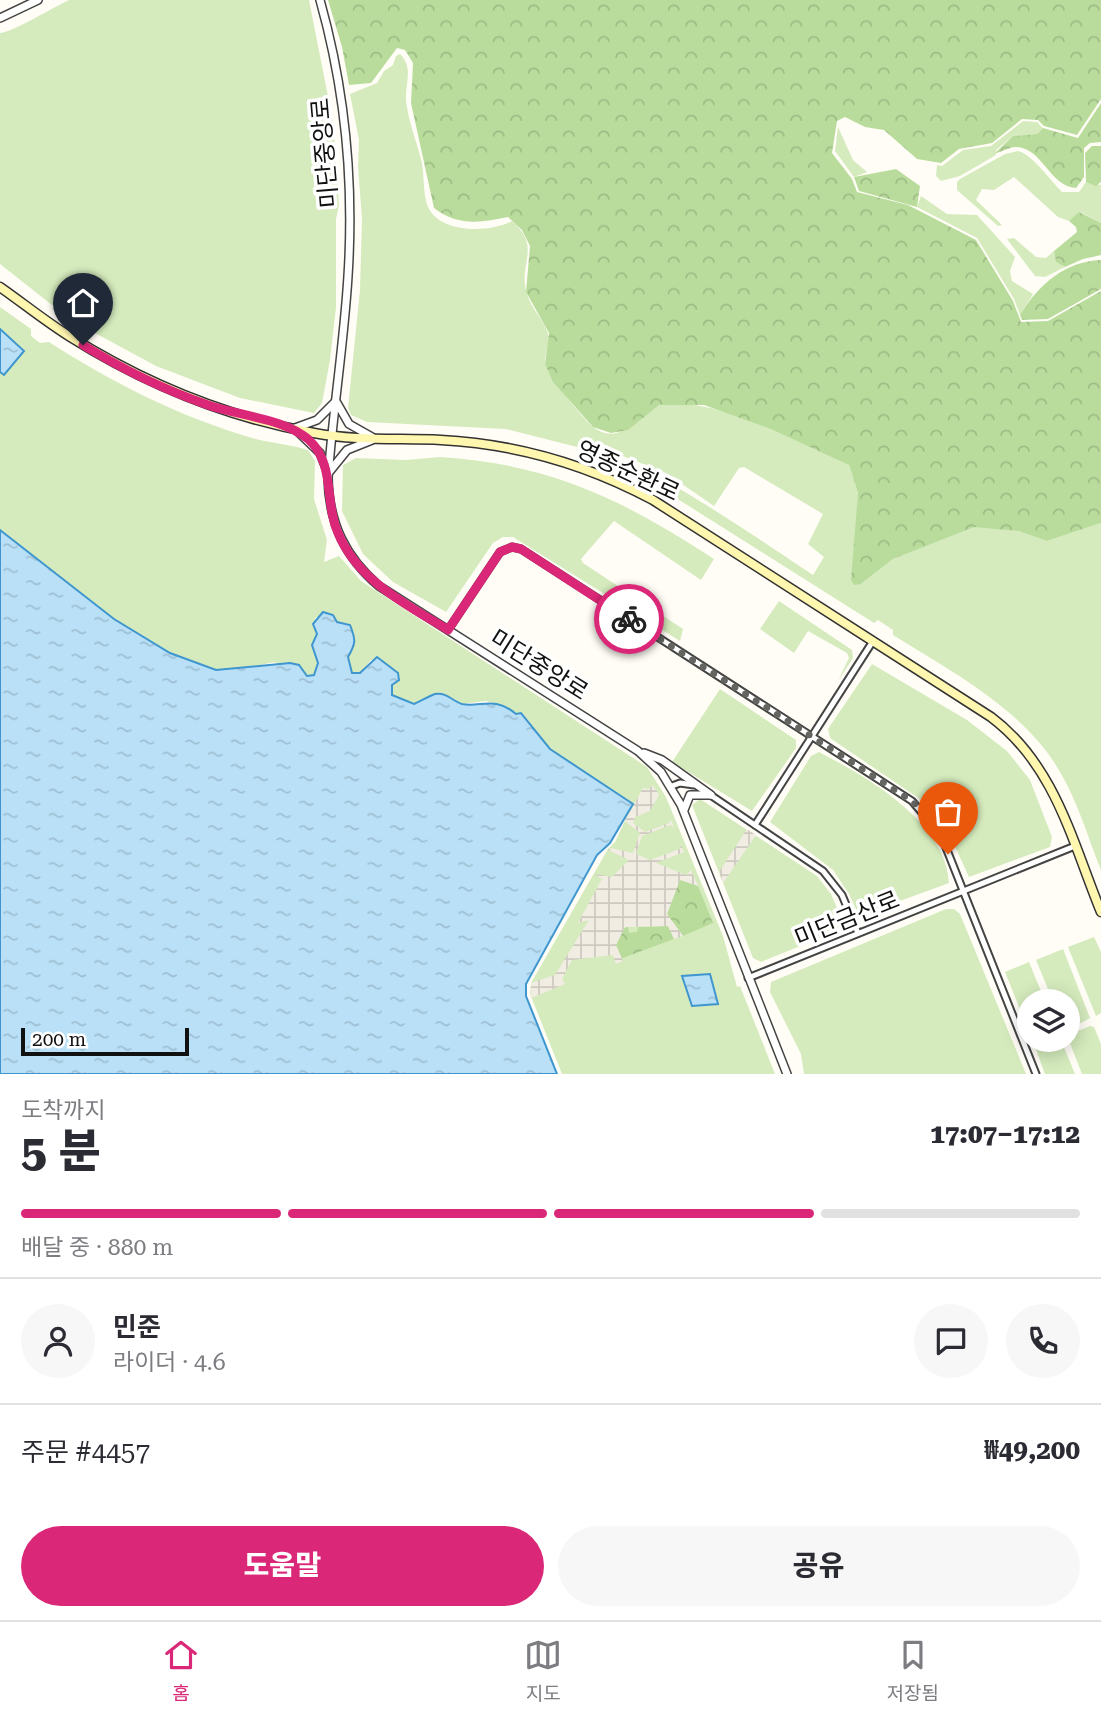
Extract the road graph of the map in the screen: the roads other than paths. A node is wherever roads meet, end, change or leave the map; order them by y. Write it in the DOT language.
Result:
graph roads {
  1 [pos="38,0"];
  2 [pos="320,0"];
  3 [pos="0,18"];
  4 [pos="0,287"];
  5 [pos="336,399"];
  6 [pos="295,429"];
  7 [pos="332,436"];
  8 [pos="376,439"];
  9 [pos="328,475"];
  10 [pos="448,630"];
  11 [pos="873,640"];
  12 [pos="813,737"];
  13 [pos="638,751"];
  14 [pos="671,786"];
  15 [pos="711,795"];
  16 [pos="684,813"];
  17 [pos="755,824"];
  18 [pos="1075,846"];
  19 [pos="963,891"];
  20 [pos="1101,912"];
  21 [pos="858,933"];
  22 [pos="748,978"];
  23 [pos="788,1074"];
  24 [pos="1036,1074"];
  1 -- 3 [label="street"];
  2 -- 5 [label="street, 미단중앙로"];
  4 -- 6 [label="main road, 영종순환로"];
  5 -- 6 [label="street"];
  5 -- 7 [label="street, 미단중앙로"];
  5 -- 8 [label="street"];
  6 -- 7 [label="main road, 영종순환로"];
  6 -- 9 [label="street"];
  7 -- 8 [label="main road, 영종순환로"];
  7 -- 9 [label="street, 미단중앙로"];
  8 -- 9 [label="street"];
  8 -- 11 [label="main road, 영종순환로"];
  9 -- 10 [label="street, 미단중앙로"];
  10 -- 12 [label="street"];
  10 -- 13 [label="street, 미단중앙로"];
  11 -- 12 [label="street"];
  11 -- 18 [label="main road, 영종순환로"];
  12 -- 17 [label="street"];
  12 -- 19 [label="street"];
  13 -- 14 [label="street, 미단중앙로"];
  13 -- 15 [label="street"];
  14 -- 15 [label="street"];
  14 -- 16 [label="street, 미단중앙로"];
  15 -- 16 [label="street"];
  15 -- 17 [label="street"];
  16 -- 22 [label="street, 미단중앙로"];
  17 -- 21 [label="street"];
  18 -- 19 [label="street, 미단금산로"];
  18 -- 20 [label="main road, 영종순환로"];
  19 -- 21 [label="street, 미단금산로"];
  19 -- 24 [label="street"];
  21 -- 22 [label="street, 미단금산로"];
  22 -- 23 [label="street, 미단중앙로"];
}
